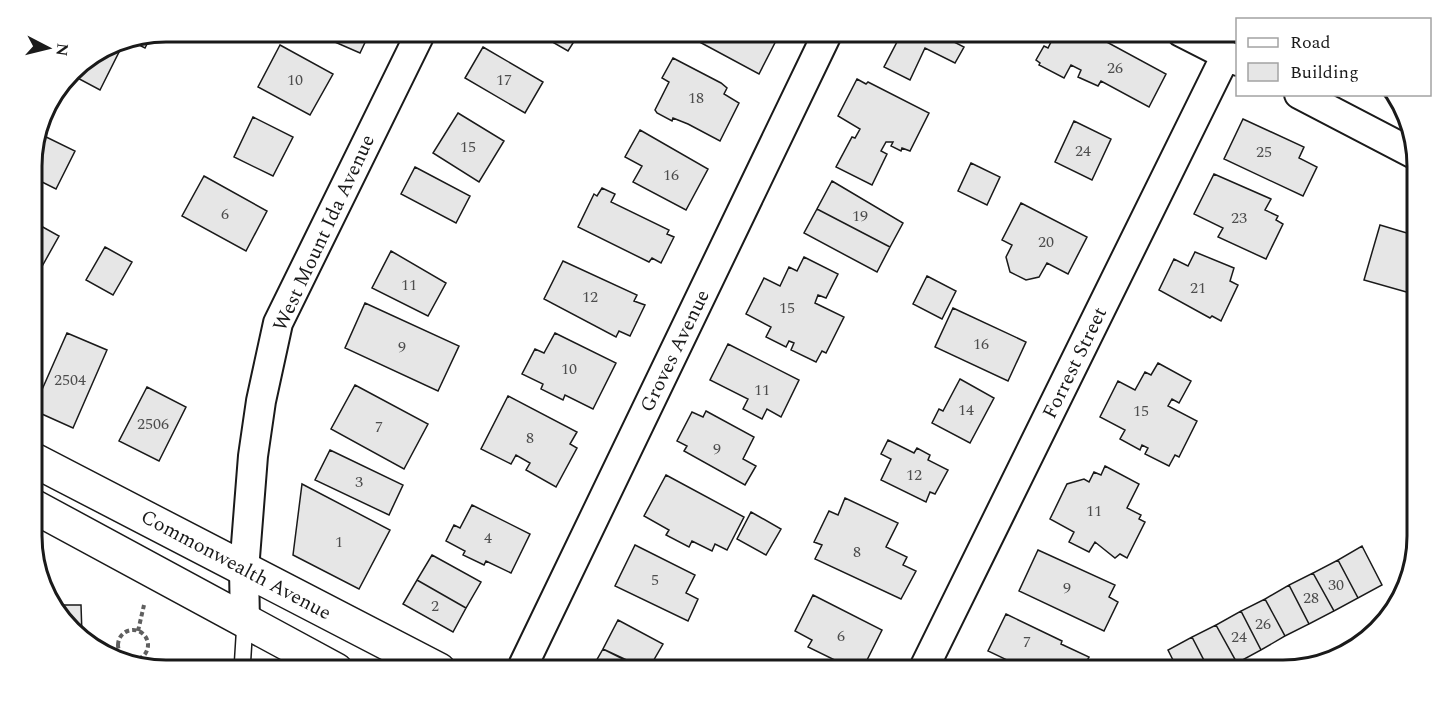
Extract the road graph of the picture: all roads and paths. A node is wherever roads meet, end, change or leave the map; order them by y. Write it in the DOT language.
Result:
graph roads {
  1 [pos="416,42"];
  2 [pos="823,42"];
  3 [pos="1201,42"];
  4 [pos="1232,58"];
  5 [pos="1303,96"];
  6 [pos="1406,150"];
  7 [pos="42,464"];
  8 [pos="42,511"];
  9 [pos="243,570"];
  10 [pos="144,605"];
  11 [pos="245,622"];
  12 [pos="138,631"];
  13 [pos="121,652"];
  14 [pos="142,658"];
  15 [pos="243,660"];
  16 [pos="317,660"];
  17 [pos="419,660"];
  18 [pos="526,660"];
  19 [pos="928,660"];
  1 -- 9 [label="street, West Mount Ida Avenue"];
  2 -- 18 [label="street, Groves Avenue"];
  3 -- 4 [label="street"];
  4 -- 19 [label="street, Forrest Street"];
  5 -- 6 [label="street"];
  7 -- 9 [label="street, Commonwealth Avenue"];
  8 -- 11 [label="street"];
  9 -- 11 [label="street, West Mount Ida Avenue"];
  9 -- 17 [label="street, Commonwealth Avenue"];
  10 -- 12 [label="path"];
  11 -- 15 [label="lane"];
  11 -- 16 [label="street"];
  12 -- 13 [label="path"];
  12 -- 14 [label="path"];
}
